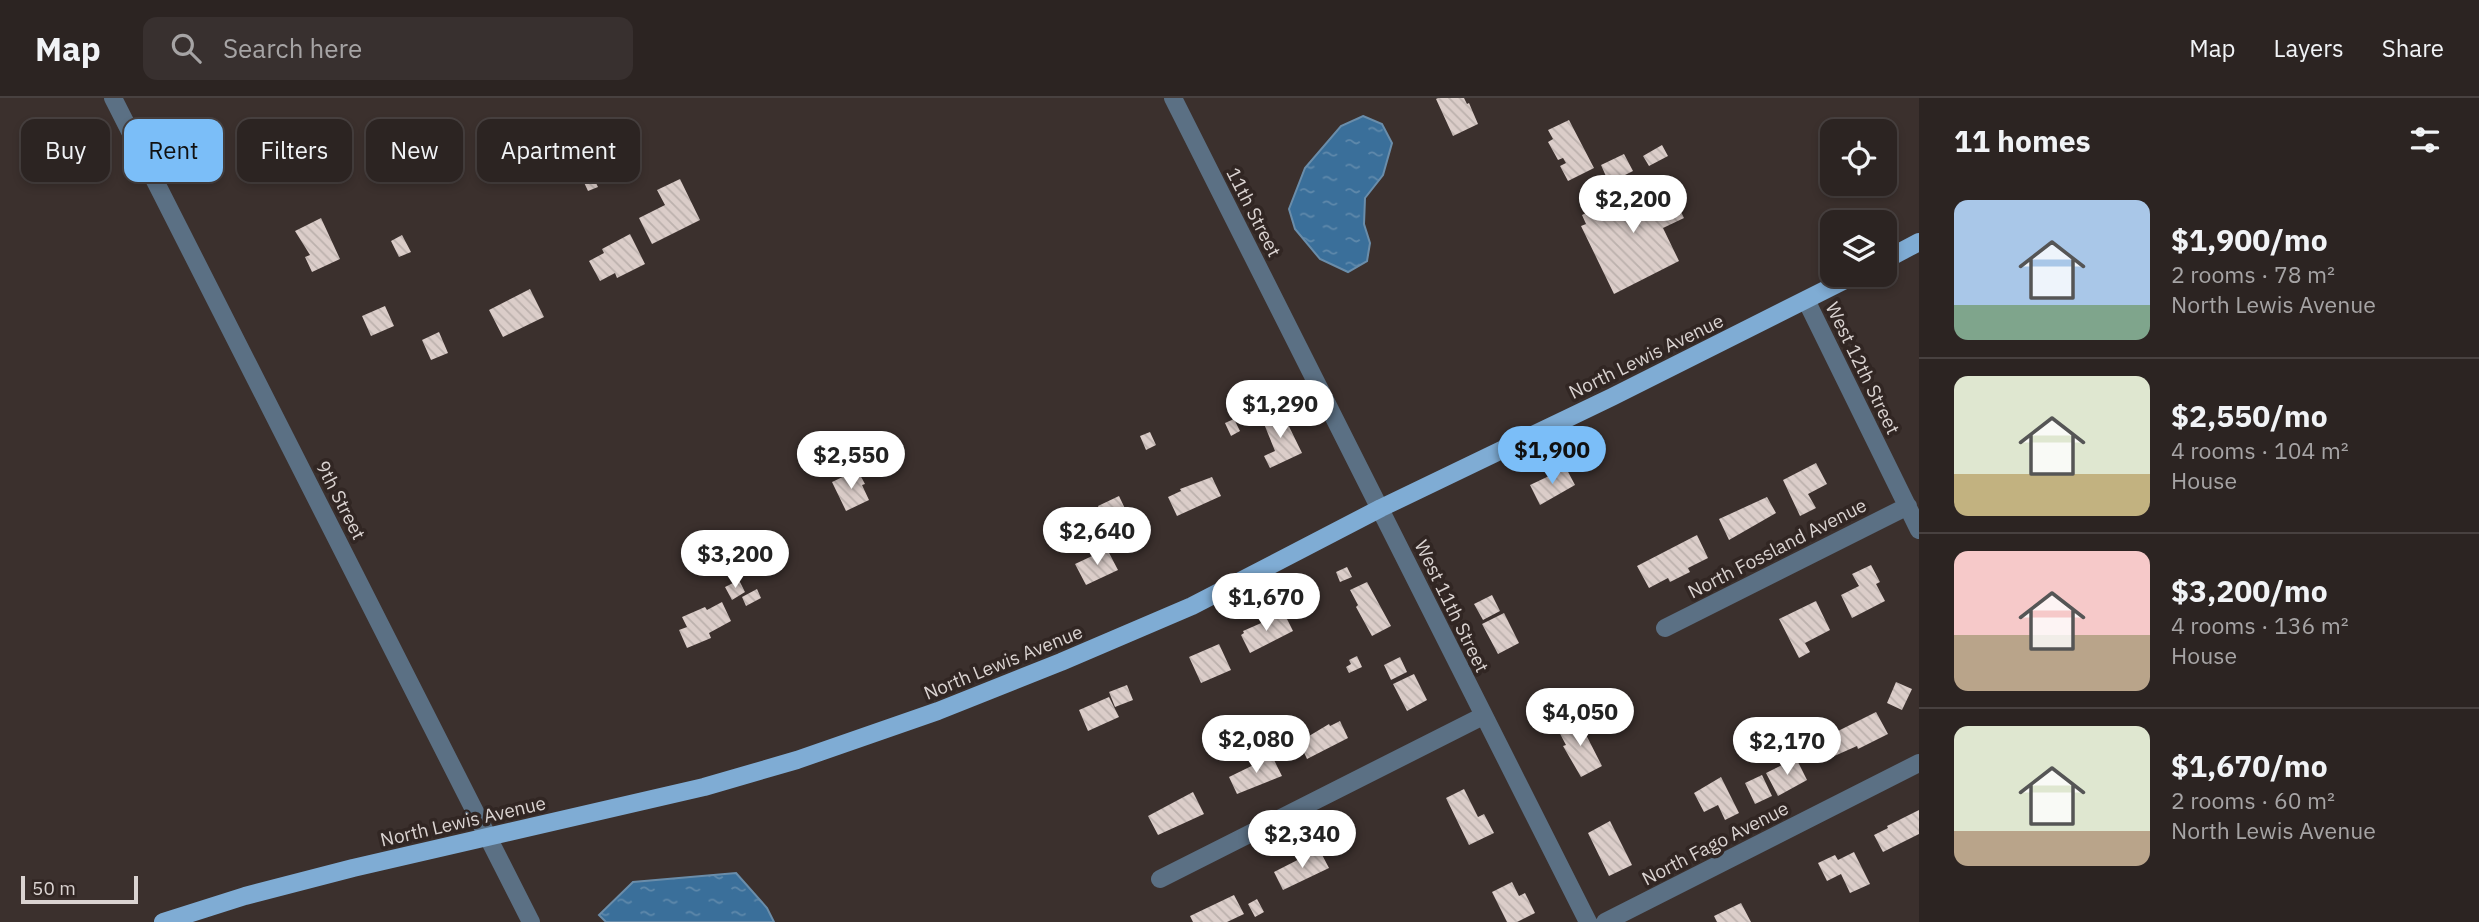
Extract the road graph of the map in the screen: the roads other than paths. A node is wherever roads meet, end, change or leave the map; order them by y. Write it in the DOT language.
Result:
graph roads {
  1 [pos="113,98"];
  2 [pos="1173,98"];
  3 [pos="1919,243"];
  4 [pos="1897,254"];
  5 [pos="1831,287"];
  6 [pos="1806,300"];
  7 [pos="1298,345"];
  8 [pos="1908,506"];
  9 [pos="1381,508"];
  10 [pos="1919,530"];
  11 [pos="1665,628"];
  12 [pos="1483,716"];
  13 [pos="1919,763"];
  14 [pos="488,837"];
  15 [pos="1160,879"];
  16 [pos="163,922"];
  17 [pos="531,922"];
  18 [pos="1588,922"];
  19 [pos="1605,922"];
  1 -- 14 [label="street, 9th Street"];
  2 -- 7 [label="street, 11th Street"];
  3 -- 4 [label="main road"];
  5 -- 6 [label="main road, North Lewis Avenue"];
  6 -- 8 [label="street, West 12th Street"];
  6 -- 9 [label="main road, North Lewis Avenue"];
  7 -- 9 [label="street, West 11th Street"];
  8 -- 10 [label="street, West 12th Street"];
  8 -- 11 [label="street, North Fossland Avenue"];
  9 -- 12 [label="street, West 11th Street"];
  9 -- 14 [label="main road, North Lewis Avenue"];
  12 -- 15 [label="street"];
  12 -- 18 [label="street, West 11th Street"];
  13 -- 19 [label="street, North Fago Avenue"];
  14 -- 16 [label="main road, North Lewis Avenue"];
  14 -- 17 [label="street, 9th Street"];
}
